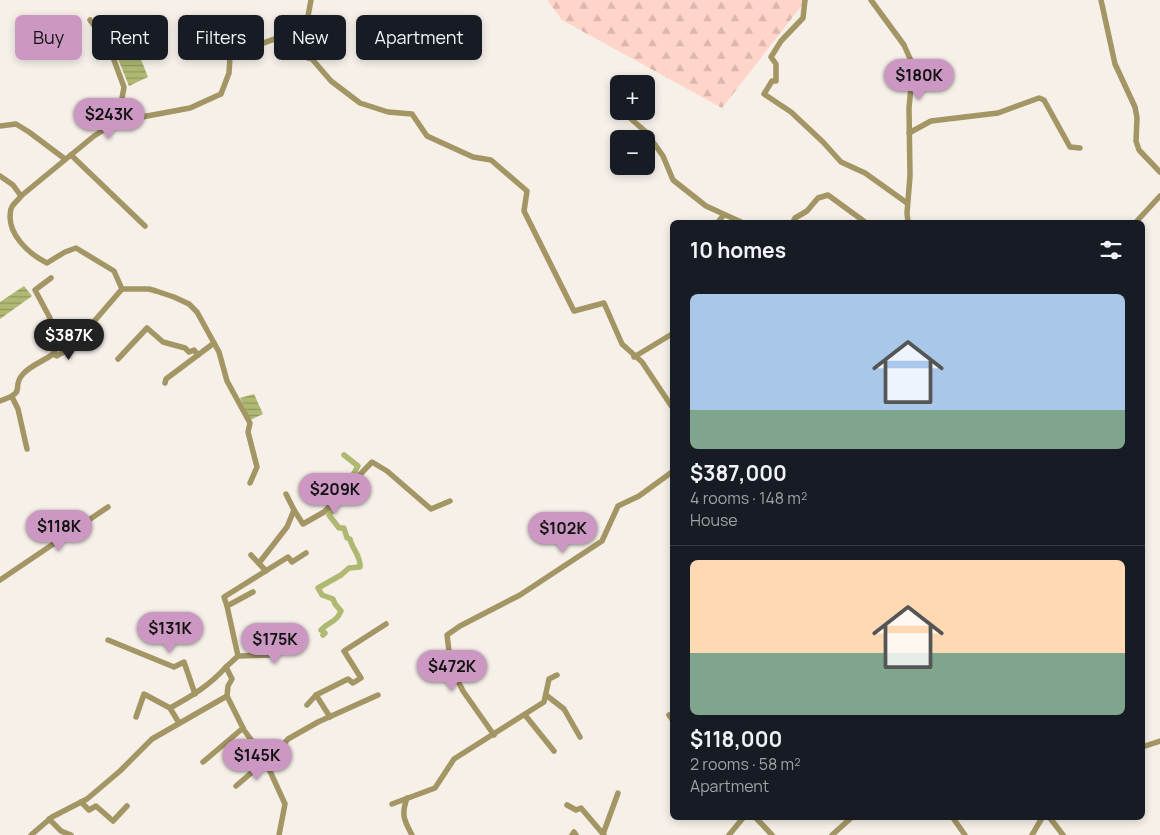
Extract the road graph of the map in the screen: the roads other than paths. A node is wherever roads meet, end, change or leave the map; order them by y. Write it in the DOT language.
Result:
graph roads {
  1 [pos="311,0"];
  2 [pos="805,0"];
  3 [pos="871,0"];
  4 [pos="1102,0"];
  5 [pos="308,15"];
  6 [pos="90,20"];
  7 [pos="274,40"];
  8 [pos="313,60"];
  9 [pos="131,119"];
  10 [pos="632,120"];
  11 [pos="0,126"];
  12 [pos="909,133"];
  13 [pos="1080,148"];
  14 [pos="68,157"];
  15 [pos="1160,172"];
  16 [pos="0,176"];
  17 [pos="21,196"];
  18 [pos="1160,196"];
  19 [pos="907,203"];
  20 [pos="723,216"];
  21 [pos="720,220"];
  22 [pos="734,220"];
  23 [pos="794,220"];
  24 [pos="862,220"];
  25 [pos="908,220"];
  26 [pos="1138,220"];
  27 [pos="145,226"];
  28 [pos="51,278"];
  29 [pos="122,289"];
  30 [pos="670,335"];
  31 [pos="214,343"];
  32 [pos="53,354"];
  33 [pos="198,355"];
  34 [pos="634,357"];
  35 [pos="118,359"];
  36 [pos="165,383"];
  37 [pos="12,397"];
  38 [pos="0,401"];
  39 [pos="670,404"];
  40 [pos="27,449"];
  41 [pos="670,473"];
  42 [pos="250,483"];
  43 [pos="286,494"];
  44 [pos="450,501"];
  45 [pos="108,507"];
  46 [pos="294,510"];
  47 [pos="306,553"];
  48 [pos="251,555"];
  49 [pos="259,563"];
  50 [pos="266,571"];
  51 [pos="0,580"];
  52 [pos="253,592"];
  53 [pos="228,606"];
  54 [pos="386,624"];
  55 [pos="287,630"];
  56 [pos="108,640"];
  57 [pos="238,656"];
  58 [pos="226,667"];
  59 [pos="557,675"];
  60 [pos="195,694"];
  61 [pos="316,695"];
  62 [pos="378,695"];
  63 [pos="546,695"];
  64 [pos="227,696"];
  65 [pos="306,705"];
  66 [pos="170,708"];
  67 [pos="525,715"];
  68 [pos="136,716"];
  69 [pos="330,717"];
  70 [pos="179,724"];
  71 [pos="243,728"];
  72 [pos="494,735"];
  73 [pos="580,737"];
  74 [pos="1160,741"];
  75 [pos="1145,746"];
  76 [pos="554,751"];
  77 [pos="264,759"];
  78 [pos="202,762"];
  79 [pos="236,786"];
  80 [pos="618,793"];
  81 [pos="407,798"];
  82 [pos="81,802"];
  83 [pos="392,804"];
  84 [pos="566,805"];
  85 [pos="127,806"];
  86 [pos="49,819"];
  87 [pos="741,820"];
  88 [pos="758,820"];
  89 [pos="849,820"];
  90 [pos="954,820"];
  91 [pos="1041,820"];
  92 [pos="1052,820"];
  93 [pos="31,835"];
  94 [pos="71,835"];
  95 [pos="280,835"];
  96 [pos="412,835"];
  97 [pos="603,835"];
  98 [pos="728,835"];
  99 [pos="772,835"];
  100 [pos="832,835"];
  101 [pos="965,835"];
  102 [pos="1032,835"];
  103 [pos="1063,835"];
  1 -- 5 [label="street"];
  2 -- 19 [label="street"];
  3 -- 12 [label="street"];
  4 -- 15 [label="street"];
  6 -- 14 [label="street"];
  7 -- 9 [label="street"];
  8 -- 34 [label="street"];
  10 -- 20 [label="street"];
  11 -- 14 [label="street"];
  12 -- 13 [label="street"];
  12 -- 19 [label="street"];
  14 -- 17 [label="street"];
  14 -- 27 [label="street"];
  16 -- 17 [label="street"];
  17 -- 29 [label="street"];
  18 -- 26 [label="street"];
  19 -- 25 [label="street"];
  20 -- 21 [label="street"];
  20 -- 22 [label="street"];
  23 -- 24 [label="street"];
  28 -- 32 [label="street"];
  29 -- 31 [label="street"];
  29 -- 32 [label="street"];
  30 -- 34 [label="street"];
  31 -- 33 [label="street"];
  31 -- 42 [label="street"];
  32 -- 37 [label="street"];
  33 -- 35 [label="street"];
  33 -- 36 [label="street"];
  34 -- 39 [label="street"];
  37 -- 38 [label="street"];
  37 -- 40 [label="street"];
  41 -- 72 [label="street"];
  43 -- 46 [label="street"];
  44 -- 46 [label="street"];
  45 -- 51 [label="street"];
  46 -- 49 [label="street"];
  47 -- 50 [label="street"];
  48 -- 49 [label="street"];
  49 -- 50 [label="street"];
  50 -- 53 [label="street"];
  52 -- 53 [label="street"];
  53 -- 57 [label="street"];
  54 -- 61 [label="street"];
  55 -- 57 [label="street"];
  56 -- 60 [label="street"];
  57 -- 58 [label="street"];
  58 -- 60 [label="street"];
  58 -- 64 [label="street"];
  59 -- 63 [label="street"];
  60 -- 66 [label="street"];
  61 -- 65 [label="street"];
  61 -- 69 [label="street"];
  62 -- 69 [label="street"];
  63 -- 67 [label="street"];
  63 -- 73 [label="street"];
  64 -- 70 [label="street"];
  64 -- 71 [label="street"];
  66 -- 68 [label="street"];
  66 -- 70 [label="street"];
  67 -- 72 [label="street"];
  67 -- 76 [label="street"];
  69 -- 77 [label="street"];
  70 -- 82 [label="street"];
  71 -- 77 [label="street"];
  71 -- 78 [label="street"];
  72 -- 81 [label="street"];
  74 -- 75 [label="street"];
  77 -- 79 [label="street"];
  77 -- 95 [label="street"];
  80 -- 97 [label="street"];
  81 -- 83 [label="street"];
  81 -- 96 [label="street"];
  82 -- 85 [label="street"];
  82 -- 86 [label="street"];
  84 -- 97 [label="street"];
  86 -- 93 [label="street"];
  86 -- 94 [label="street"];
  87 -- 98 [label="street"];
  88 -- 99 [label="street"];
  89 -- 100 [label="street"];
  90 -- 101 [label="street"];
  91 -- 102 [label="street"];
  92 -- 103 [label="street"];
}
